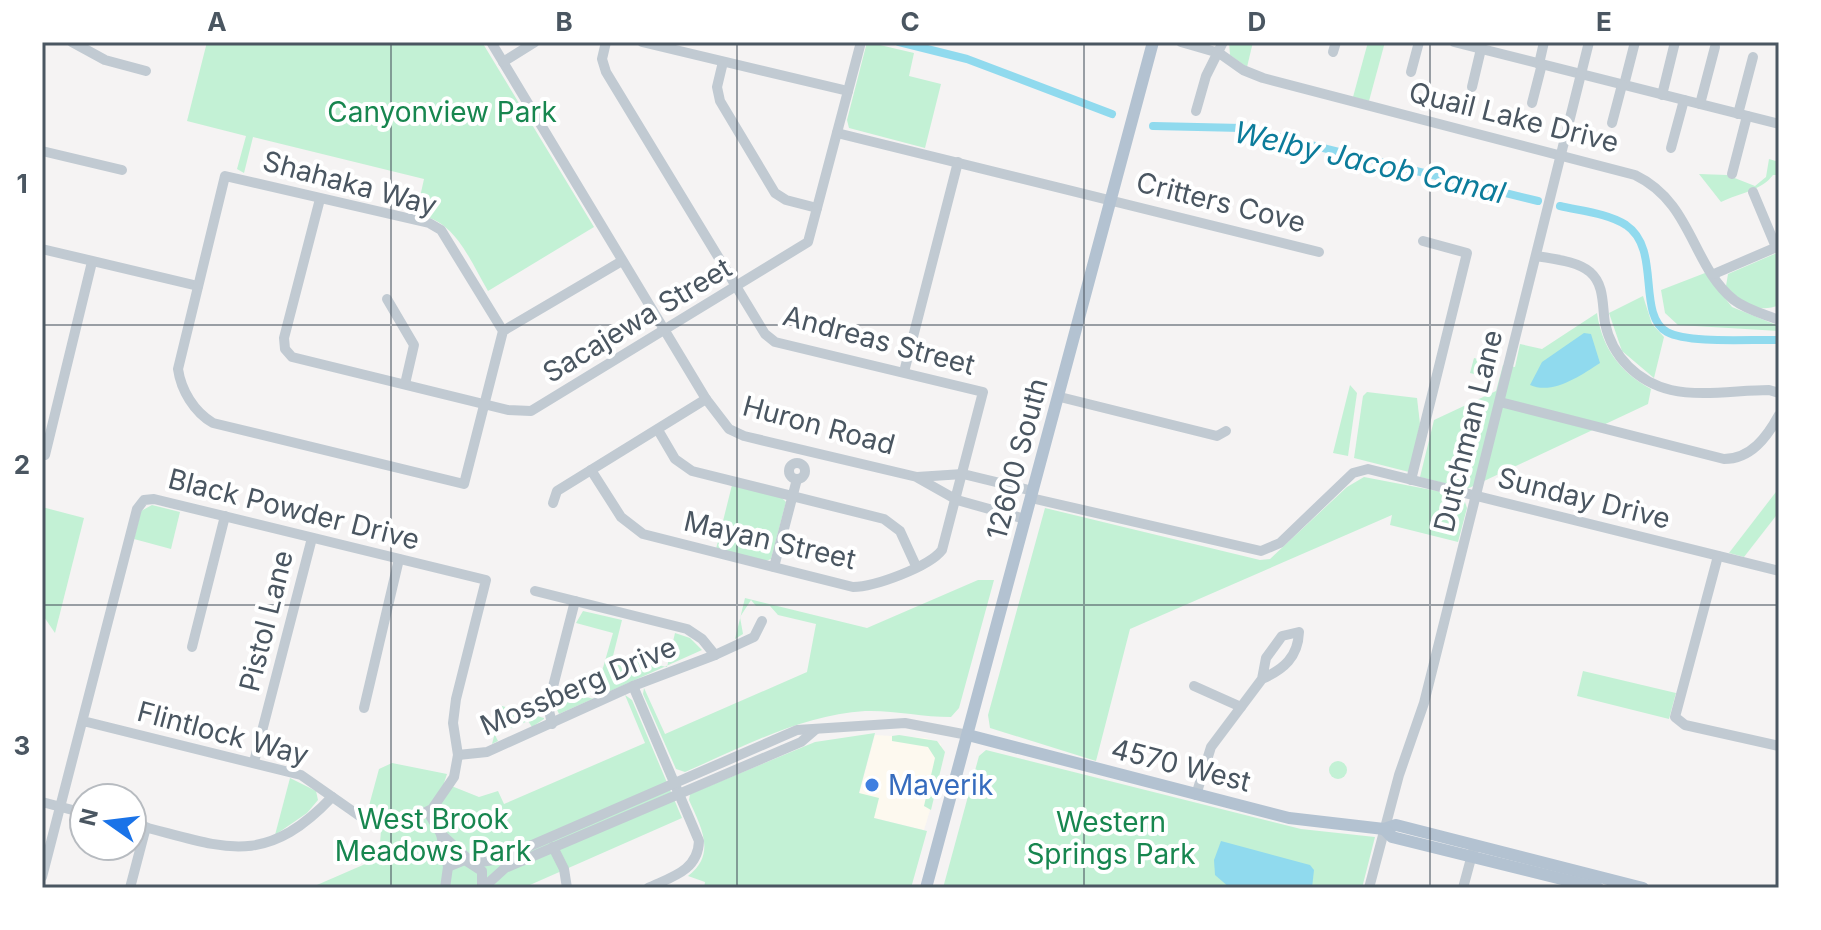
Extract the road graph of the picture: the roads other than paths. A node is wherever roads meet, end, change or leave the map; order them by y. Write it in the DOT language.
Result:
graph roads {
  1 [pos="72,42"];
  2 [pos="491,42"];
  3 [pos="535,42"];
  4 [pos="606,42"];
  5 [pos="642,42"];
  6 [pos="861,42"];
  7 [pos="1153,42"];
  8 [pos="1181,42"];
  9 [pos="1419,42"];
  10 [pos="1504,42"];
  11 [pos="1544,42"];
  12 [pos="1589,42"];
  13 [pos="1635,42"];
  14 [pos="1675,42"];
  15 [pos="1460,43"];
  16 [pos="1715,47"];
  17 [pos="1221,48"];
  18 [pos="1481,49"];
  19 [pos="1501,54"];
  20 [pos="1753,57"];
  21 [pos="503,62"];
  22 [pos="723,62"];
  23 [pos="1540,64"];
  24 [pos="146,71"];
  25 [pos="1411,72"];
  26 [pos="1581,75"];
  27 [pos="1623,85"];
  28 [pos="1472,87"];
  29 [pos="848,91"];
  30 [pos="1662,95"];
  31 [pos="1684,100"];
  32 [pos="1532,103"];
  33 [pos="1700,104"];
  34 [pos="1196,111"];
  35 [pos="1743,115"];
  36 [pos="1778,121"];
  37 [pos="1612,123"];
  38 [pos="837,133"];
  39 [pos="1671,148"];
  40 [pos="42,151"];
  41 [pos="1562,154"];
  42 [pos="958,162"];
  43 [pos="122,170"];
  44 [pos="1732,174"];
  45 [pos="1753,192"];
  46 [pos="320,199"];
  47 [pos="1112,199"];
  48 [pos="817,208"];
  49 [pos="1423,241"];
  50 [pos="1778,246"];
  51 [pos="42,249"];
  52 [pos="1319,252"];
  53 [pos="1537,256"];
  54 [pos="622,261"];
  55 [pos="92,262"];
  56 [pos="1714,274"];
  57 [pos="198,286"];
  58 [pos="736,288"];
  59 [pos="387,299"];
  60 [pos="1779,320"];
  61 [pos="503,331"];
  62 [pos="665,331"];
  63 [pos="904,372"];
  64 [pos="405,384"];
  65 [pos="983,392"];
  66 [pos="1779,393"];
  67 [pos="1060,397"];
  68 [pos="706,399"];
  69 [pos="1500,402"];
  70 [pos="484,404"];
  71 [pos="1779,415"];
  72 [pos="658,430"];
  73 [pos="1226,431"];
  74 [pos="802,449"];
  75 [pos="44,455"];
  76 [pos="591,470"];
  77 [pos="963,474"];
  78 [pos="917,477"];
  79 [pos="1411,480"];
  80 [pos="1032,495"];
  81 [pos="791,496"];
  82 [pos="1475,496"];
  83 [pos="957,500"];
  84 [pos="553,503"];
  85 [pos="225,516"];
  86 [pos="1025,519"];
  87 [pos="312,538"];
  88 [pos="1718,556"];
  89 [pos="399,559"];
  90 [pos="916,566"];
  91 [pos="774,567"];
  92 [pos="1779,571"];
  93 [pos="535,591"];
  94 [pos="575,601"];
  95 [pos="762,621"];
  96 [pos="192,647"];
  97 [pos="715,655"];
  98 [pos="1262,679"];
  99 [pos="633,686"];
  100 [pos="1194,686"];
  101 [pos="1241,707"];
  102 [pos="364,708"];
  103 [pos="83,721"];
  104 [pos="552,724"];
  105 [pos="968,735"];
  106 [pos="1779,746"];
  107 [pos="458,755"];
  108 [pos="254,762"];
  109 [pos="678,788"];
  110 [pos="1196,795"];
  111 [pos="332,797"];
  112 [pos="42,802"];
  113 [pos="59,807"];
  114 [pos="68,809"];
  115 [pos="428,812"];
  116 [pos="148,828"];
  117 [pos="1384,829"];
  118 [pos="441,834"];
  119 [pos="553,847"];
  120 [pos="1473,851"];
  121 [pos="137,862"];
  122 [pos="472,862"];
  123 [pos="446,871"];
  124 [pos="42,877"];
  125 [pos="130,888"];
  126 [pos="433,888"];
  127 [pos="445,888"];
  128 [pos="483,888"];
  129 [pos="567,888"];
  130 [pos="648,888"];
  131 [pos="926,888"];
  132 [pos="1369,888"];
  133 [pos="1463,888"];
  134 [pos="1598,888"];
  135 [pos="1643,888"];
  1 -- 24 [label="street"];
  2 -- 21 [label="street, Huron Road"];
  3 -- 21 [label="street"];
  4 -- 58 [label="street, Andreas Street"];
  5 -- 22 [label="street"];
  6 -- 29 [label="street, Sacajewa Street"];
  7 -- 47 [label="main road, 12600 South"];
  8 -- 17 [label="street, Quail Lake Drive"];
  9 -- 25 [label="street"];
  10 -- 19 [label="street"];
  11 -- 23 [label="street"];
  12 -- 26 [label="street, Dutchman Lane"];
  13 -- 27 [label="street"];
  14 -- 30 [label="street"];
  15 -- 18 [label="street"];
  16 -- 33 [label="street"];
  17 -- 34 [label="street"];
  17 -- 41 [label="street, Quail Lake Drive"];
  18 -- 19 [label="street"];
  18 -- 28 [label="street"];
  19 -- 23 [label="street"];
  20 -- 35 [label="street"];
  21 -- 54 [label="street, Huron Road"];
  22 -- 29 [label="street"];
  22 -- 48 [label="street"];
  23 -- 26 [label="street"];
  23 -- 32 [label="street"];
  26 -- 27 [label="street"];
  26 -- 41 [label="street, Dutchman Lane"];
  27 -- 30 [label="street"];
  27 -- 37 [label="street"];
  29 -- 38 [label="street, Sacajewa Street"];
  30 -- 31 [label="street"];
  31 -- 33 [label="street"];
  31 -- 39 [label="street"];
  33 -- 35 [label="street"];
  35 -- 36 [label="street"];
  35 -- 44 [label="street"];
  38 -- 42 [label="street, Critters Cove"];
  38 -- 48 [label="street, Sacajewa Street"];
  40 -- 43 [label="street"];
  41 -- 53 [label="street, Dutchman Lane"];
  41 -- 56 [label="street, Quail Lake Drive"];
  42 -- 47 [label="street, Critters Cove"];
  42 -- 63 [label="street"];
  45 -- 50 [label="street"];
  46 -- 57 [label="street, Shahaka Way"];
  46 -- 61 [label="street, Shahaka Way"];
  46 -- 64 [label="street, Sacajewa Street"];
  47 -- 52 [label="street, Critters Cove"];
  47 -- 67 [label="main road, 12600 South"];
  48 -- 58 [label="street, Sacajewa Street"];
  49 -- 79 [label="street"];
  50 -- 56 [label="street"];
  51 -- 55 [label="street"];
  53 -- 66 [label="street"];
  53 -- 69 [label="street, Dutchman Lane"];
  54 -- 61 [label="street"];
  54 -- 62 [label="street, Huron Road"];
  55 -- 57 [label="street"];
  55 -- 75 [label="street"];
  56 -- 60 [label="street, Quail Lake Drive"];
  57 -- 70 [label="street"];
  58 -- 62 [label="street, Sacajewa Street"];
  58 -- 63 [label="street, Andreas Street"];
  59 -- 64 [label="street"];
  61 -- 70 [label="street"];
  62 -- 68 [label="street, Huron Road"];
  62 -- 70 [label="street, Sacajewa Street"];
  63 -- 65 [label="street, Andreas Street"];
  64 -- 70 [label="street, Sacajewa Street"];
  65 -- 77 [label="street, Mayan Street"];
  67 -- 73 [label="street"];
  67 -- 80 [label="main road, 12600 South"];
  68 -- 72 [label="street"];
  68 -- 74 [label="street, Huron Road"];
  69 -- 71 [label="street"];
  69 -- 82 [label="street, Dutchman Lane"];
  72 -- 76 [label="street"];
  72 -- 81 [label="street"];
  74 -- 78 [label="street, Huron Road"];
  74 -- 81 [label="street"];
  76 -- 84 [label="street"];
  76 -- 91 [label="street, Mayan Street"];
  77 -- 78 [label="street, Huron Road"];
  77 -- 80 [label="street, Huron Road"];
  77 -- 83 [label="street, Mayan Street"];
  78 -- 83 [label="street, Huron Road"];
  79 -- 80 [label="street, Sunday Drive"];
  79 -- 82 [label="street, Sunday Drive"];
  80 -- 86 [label="main road, 12600 South"];
  81 -- 90 [label="street"];
  81 -- 91 [label="street"];
  82 -- 88 [label="street, Sunday Drive"];
  82 -- 117 [label="street, Dutchman Lane"];
  83 -- 86 [label="street, Huron Road"];
  83 -- 90 [label="street, Mayan Street"];
  85 -- 87 [label="street, Black Powder Drive"];
  85 -- 96 [label="street"];
  85 -- 103 [label="street, Black Powder Drive"];
  86 -- 105 [label="main road, 12600 South"];
  87 -- 89 [label="street, Black Powder Drive"];
  87 -- 108 [label="street, Pistol Lane"];
  88 -- 92 [label="street, Sunday Drive"];
  88 -- 106 [label="street"];
  89 -- 102 [label="street"];
  89 -- 107 [label="street, Black Powder Drive"];
  90 -- 91 [label="street, Mayan Street"];
  93 -- 94 [label="street"];
  94 -- 97 [label="street"];
  94 -- 104 [label="street"];
  95 -- 97 [label="street, Mossberg Drive"];
  97 -- 99 [label="street, Mossberg Drive"];
  98 -- 98 [label="street"];
  98 -- 101 [label="street"];
  99 -- 104 [label="street, Mossberg Drive"];
  99 -- 109 [label="street"];
  100 -- 101 [label="street"];
  101 -- 110 [label="street"];
  103 -- 108 [label="street, Flintlock Way"];
  103 -- 113 [label="street, Black Powder Drive"];
  104 -- 107 [label="street, Mossberg Drive"];
  105 -- 109 [label="street"];
  105 -- 110 [label="main road, 4570 West"];
  105 -- 131 [label="main road, 12600 South"];
  107 -- 115 [label="street"];
  108 -- 111 [label="street, Flintlock Way"];
  109 -- 119 [label="street"];
  109 -- 122 [label="street"];
  109 -- 130 [label="street"];
  110 -- 117 [label="main road, 4570 West"];
  111 -- 115 [label="street, Flintlock Way"];
  111 -- 116 [label="street"];
  112 -- 113 [label="street"];
  113 -- 114 [label="street"];
  113 -- 124 [label="street, Black Powder Drive"];
  115 -- 118 [label="street"];
  117 -- 120 [label="main road, 4570 West"];
  117 -- 132 [label="street, Dutchman Lane"];
  118 -- 122 [label="street"];
  118 -- 123 [label="street"];
  119 -- 128 [label="street"];
  119 -- 129 [label="street"];
  120 -- 133 [label="street"];
  120 -- 134 [label="main road, 4570 West"];
  120 -- 135 [label="main road, 4570 West"];
  121 -- 125 [label="street"];
  122 -- 123 [label="street"];
  122 -- 128 [label="street"];
  123 -- 126 [label="street"];
  123 -- 127 [label="street"];
}
